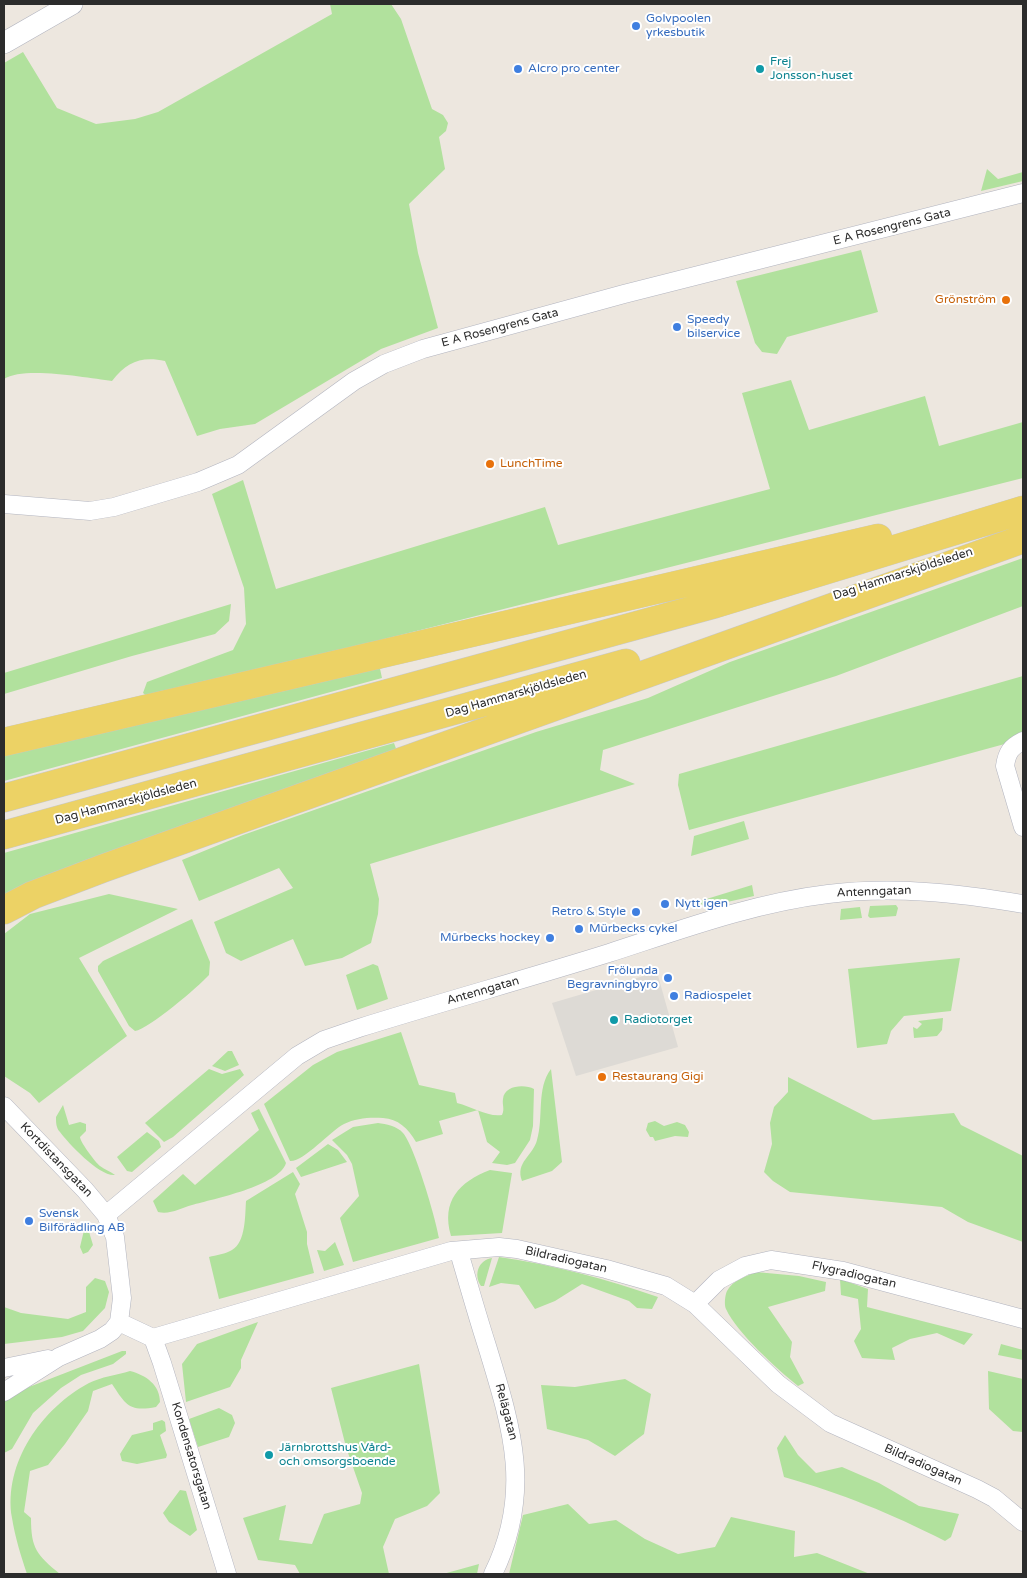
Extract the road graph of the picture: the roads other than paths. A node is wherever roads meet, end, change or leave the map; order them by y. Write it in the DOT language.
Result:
graph roads {
  1 [pos="72,4"];
  2 [pos="4,43"];
  3 [pos="1023,193"];
  4 [pos="4,504"];
  5 [pos="1023,504"];
  6 [pos="1023,510"];
  7 [pos="1023,538"];
  8 [pos="1023,741"];
  9 [pos="4,742"];
  10 [pos="4,798"];
  11 [pos="1023,827"];
  12 [pos="4,835"];
  13 [pos="1023,904"];
  14 [pos="4,910"];
  15 [pos="4,1106"];
  16 [pos="106,1215"];
  17 [pos="459,1252"];
  18 [pos="695,1304"];
  19 [pos="1023,1319"];
  20 [pos="118,1322"];
  21 [pos="153,1338"];
  22 [pos="59,1357"];
  23 [pos="4,1368"];
  24 [pos="4,1392"];
  25 [pos="1023,1522"];
  26 [pos="227,1574"];
  27 [pos="493,1574"];
  1 -- 2 [label="street"];
  3 -- 4 [label="street, E A Rosengrens Gata"];
  5 -- 9 [label="main road"];
  6 -- 10 [label="main road, Dag Hammarskjöldsleden"];
  7 -- 12 [label="main road, Dag Hammarskjöldsleden"];
  7 -- 14 [label="main road"];
  8 -- 11 [label="street"];
  13 -- 16 [label="street, Antenngatan"];
  15 -- 16 [label="street, Kortdistansgatan"];
  16 -- 20 [label="street"];
  17 -- 18 [label="street, Bildradiogatan"];
  17 -- 21 [label="street, Bildradiogatan"];
  17 -- 27 [label="street, Relägatan"];
  18 -- 19 [label="street, Flygradiogatan"];
  18 -- 25 [label="street, Bildradiogatan"];
  20 -- 21 [label="street"];
  20 -- 22 [label="street"];
  21 -- 26 [label="street, Kondensatorsgatan"];
  22 -- 23 [label="street"];
  22 -- 24 [label="street"];
}
